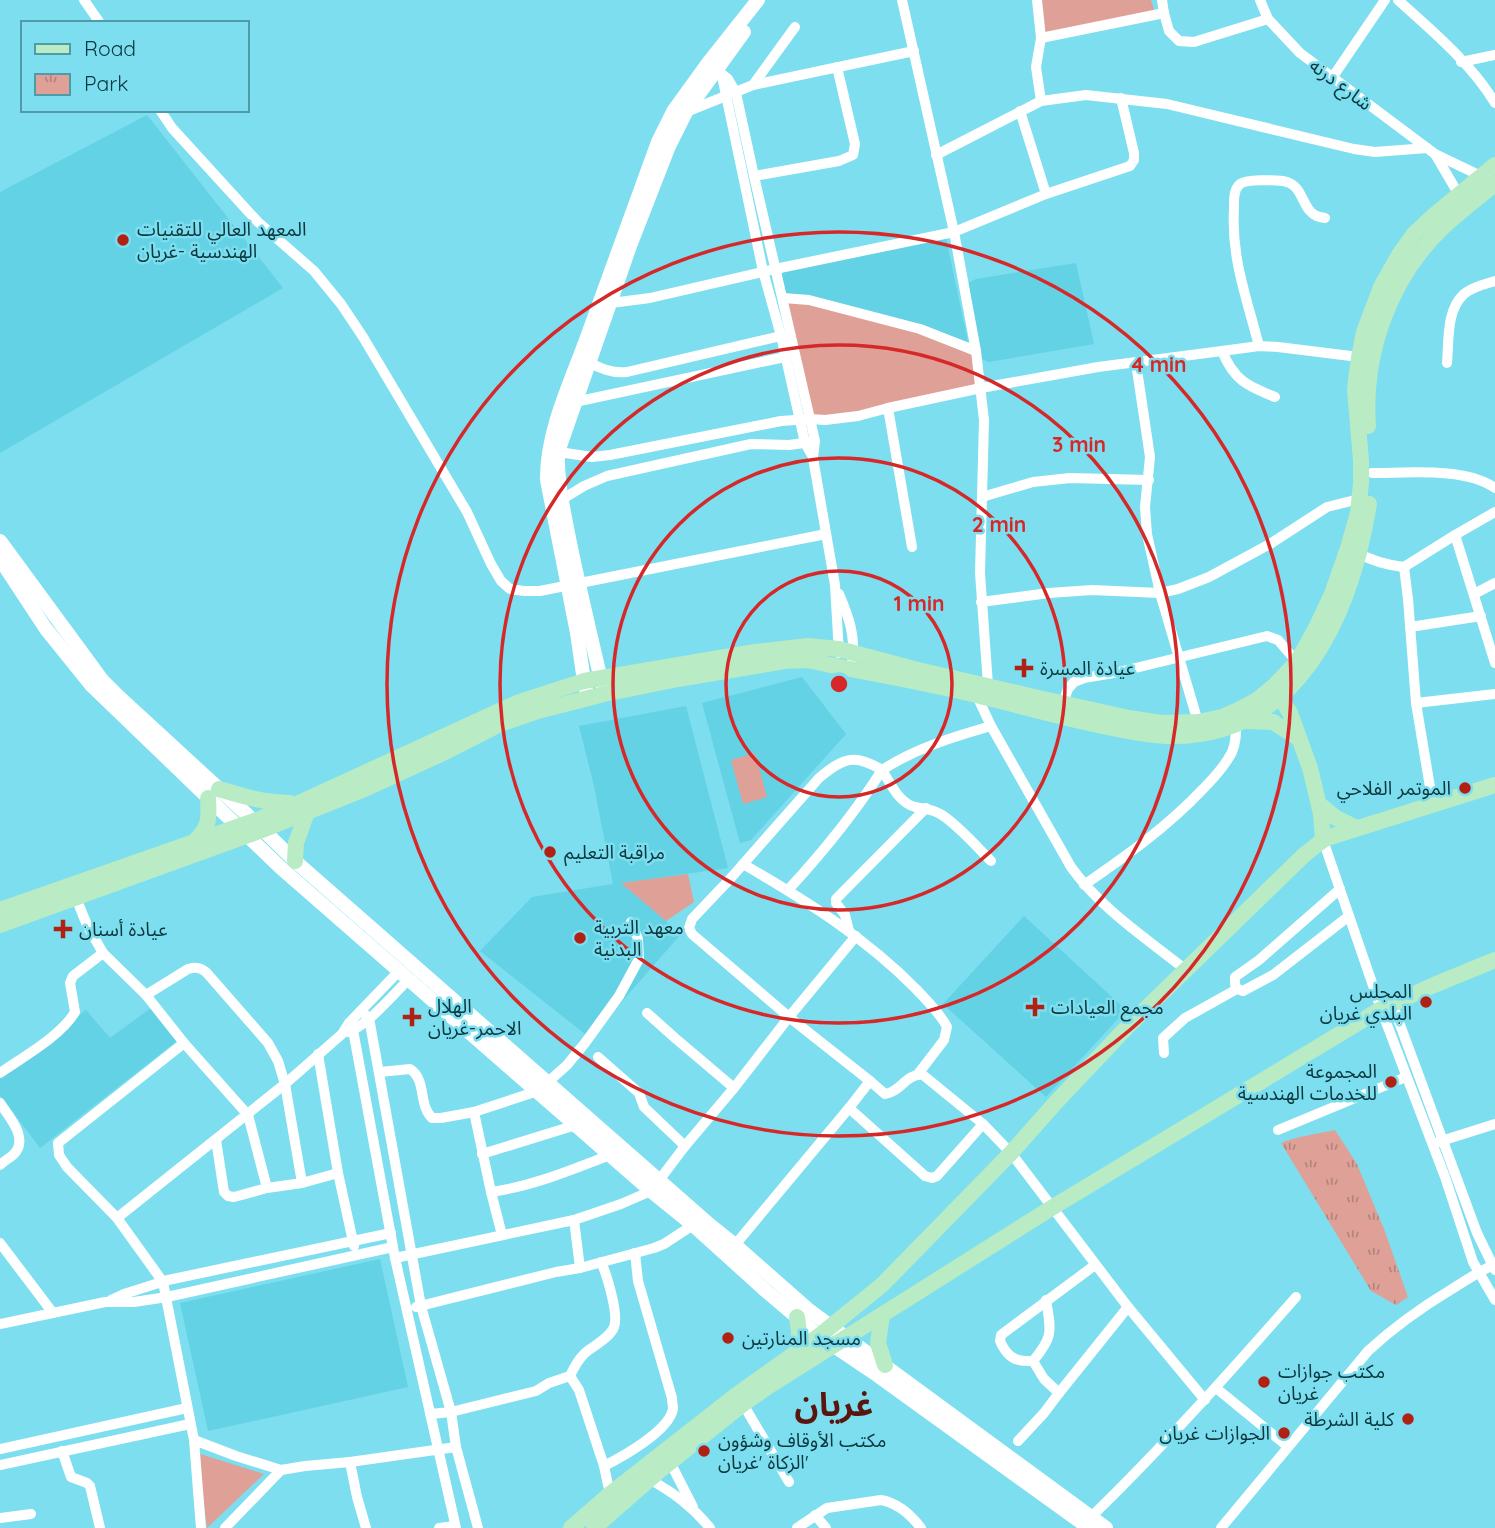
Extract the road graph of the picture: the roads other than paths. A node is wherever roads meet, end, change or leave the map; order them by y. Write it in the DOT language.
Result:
graph roads {
  1 [pos="84,0"];
  2 [pos="758,0"];
  3 [pos="770,0"];
  4 [pos="902,0"];
  5 [pos="1037,0"];
  6 [pos="1162,0"];
  7 [pos="1260,0"];
  8 [pos="1385,0"];
  9 [pos="1398,0"];
  10 [pos="1164,13"];
  11 [pos="1268,19"];
  12 [pos="99,21"];
  13 [pos="795,27"];
  14 [pos="1041,38"];
  15 [pos="914,51"];
  16 [pos="1495,55"];
  17 [pos="1461,62"];
  18 [pos="837,67"];
  19 [pos="716,70"];
  20 [pos="1332,78"];
  21 [pos="753,85"];
  22 [pos="731,95"];
  23 [pos="1121,98"];
  24 [pos="1041,101"];
  25 [pos="1495,103"];
  26 [pos="1020,111"];
  27 [pos="161,112"];
  28 [pos="686,112"];
  29 [pos="1431,151"];
  30 [pos="936,155"];
  31 [pos="1495,165"];
  32 [pos="754,176"];
  33 [pos="1490,181"];
  34 [pos="1046,194"];
  35 [pos="1462,200"];
  36 [pos="1325,218"];
  37 [pos="954,232"];
  38 [pos="769,270"];
  39 [pos="1495,281"];
  40 [pos="783,298"];
  41 [pos="606,302"];
  42 [pos="781,336"];
  43 [pos="1259,346"];
  44 [pos="976,351"];
  45 [pos="1222,351"];
  46 [pos="785,357"];
  47 [pos="1359,357"];
  48 [pos="585,360"];
  49 [pos="1136,363"];
  50 [pos="1447,363"];
  51 [pos="981,388"];
  52 [pos="1275,397"];
  53 [pos="575,402"];
  54 [pos="888,408"];
  55 [pos="805,419"];
  56 [pos="810,442"];
  57 [pos="554,452"];
  58 [pos="1372,473"];
  59 [pos="1149,480"];
  60 [pos="1495,488"];
  61 [pos="982,497"];
  62 [pos="1359,499"];
  63 [pos="561,500"];
  64 [pos="1495,512"];
  65 [pos="826,534"];
  66 [pos="1455,534"];
  67 [pos="912,547"];
  68 [pos="1,549"];
  69 [pos="1353,551"];
  70 [pos="1404,567"];
  71 [pos="1495,583"];
  72 [pos="573,584"];
  73 [pos="1160,593"];
  74 [pos="1474,594"];
  75 [pos="981,602"];
  76 [pos="1481,616"];
  77 [pos="1410,627"];
  78 [pos="846,650"];
  79 [pos="1179,656"];
  80 [pos="1495,663"];
  81 [pos="1301,667"];
  82 [pos="844,668"];
  83 [pos="601,678"];
  84 [pos="584,681"];
  85 [pos="982,690"];
  86 [pos="1495,694"];
  87 [pos="1273,695"];
  88 [pos="596,696"];
  89 [pos="1063,703"];
  90 [pos="1416,703"];
  91 [pos="1198,722"];
  92 [pos="1241,723"];
  93 [pos="991,726"];
  94 [pos="1297,737"];
  95 [pos="440,747"];
  96 [pos="883,770"];
  97 [pos="1495,785"];
  98 [pos="213,794"];
  99 [pos="1319,804"];
  100 [pos="1433,805"];
  101 [pos="303,807"];
  102 [pos="926,808"];
  103 [pos="1357,828"];
  104 [pos="250,829"];
  105 [pos="1324,840"];
  106 [pos="194,842"];
  107 [pos="295,860"];
  108 [pos="991,861"];
  109 [pos="743,864"];
  110 [pos="1084,885"];
  111 [pos="1340,889"];
  112 [pos="788,890"];
  113 [pos="76,898"];
  114 [pos="0,910"];
  115 [pos="1349,916"];
  116 [pos="631,922"];
  117 [pos="0,925"];
  118 [pos="852,934"];
  119 [pos="103,953"];
  120 [pos="1495,962"];
  121 [pos="1186,970"];
  122 [pos="404,975"];
  123 [pos="1237,989"];
  124 [pos="146,995"];
  125 [pos="1386,1006"];
  126 [pos="648,1013"];
  127 [pos="365,1014"];
  128 [pos="789,1017"];
  129 [pos="351,1027"];
  130 [pos="184,1043"];
  131 [pos="1164,1053"];
  132 [pos="318,1054"];
  133 [pos="598,1057"];
  134 [pos="380,1072"];
  135 [pos="0,1073"];
  136 [pos="918,1074"];
  137 [pos="1406,1077"];
  138 [pos="870,1081"];
  139 [pos="285,1084"];
  140 [pos="542,1086"];
  141 [pos="734,1088"];
  142 [pos="1,1107"];
  143 [pos="849,1108"];
  144 [pos="474,1112"];
  145 [pos="248,1115"];
  146 [pos="983,1124"];
  147 [pos="1495,1124"];
  148 [pos="576,1125"];
  149 [pos="1278,1130"];
  150 [pos="216,1140"];
  151 [pos="1437,1142"];
  152 [pos="685,1146"];
  153 [pos="482,1153"];
  154 [pos="1011,1153"];
  155 [pos="610,1155"];
  156 [pos="0,1165"];
  157 [pos="338,1174"];
  158 [pos="302,1183"];
  159 [pos="655,1185"];
  160 [pos="267,1188"];
  161 [pos="491,1192"];
  162 [pos="1053,1207"];
  163 [pos="117,1218"];
  164 [pos="574,1220"];
  165 [pos="702,1228"];
  166 [pos="391,1233"];
  167 [pos="502,1235"];
  168 [pos="353,1240"];
  169 [pos="0,1243"];
  170 [pos="736,1245"];
  171 [pos="394,1253"];
  172 [pos="635,1253"];
  173 [pos="356,1255"];
  174 [pos="412,1255"];
  175 [pos="601,1262"];
  176 [pos="1095,1265"];
  177 [pos="1494,1267"];
  178 [pos="580,1268"];
  179 [pos="1479,1272"];
  180 [pos="163,1282"];
  181 [pos="882,1285"];
  182 [pos="167,1297"];
  183 [pos="1296,1297"];
  184 [pos="1046,1300"];
  185 [pos="1495,1300"];
  186 [pos="105,1302"];
  187 [pos="421,1306"];
  188 [pos="897,1306"];
  189 [pos="1128,1307"];
  190 [pos="407,1310"];
  191 [pos="53,1313"];
  192 [pos="882,1315"];
  193 [pos="797,1317"];
  194 [pos="0,1324"];
  195 [pos="832,1336"];
  196 [pos="798,1351"];
  197 [pos="1033,1361"];
  198 [pos="885,1365"];
  199 [pos="570,1376"];
  200 [pos="1216,1388"];
  201 [pos="1059,1393"];
  202 [pos="1205,1401"];
  203 [pos="743,1404"];
  204 [pos="187,1408"];
  205 [pos="451,1412"];
  206 [pos="430,1414"];
  207 [pos="190,1424"];
  208 [pos="194,1440"];
  209 [pos="1018,1441"];
  210 [pos="1287,1446"];
  211 [pos="456,1447"];
  212 [pos="0,1449"];
  213 [pos="438,1450"];
  214 [pos="62,1451"];
  215 [pos="350,1462"];
  216 [pos="670,1462"];
  217 [pos="0,1465"];
  218 [pos="604,1466"];
  219 [pos="281,1470"];
  220 [pos="649,1479"];
  221 [pos="789,1482"];
  222 [pos="610,1494"];
  223 [pos="695,1510"];
  224 [pos="31,1514"];
  225 [pos="815,1515"];
  226 [pos="0,1518"];
  227 [pos="1090,1522"];
  228 [pos="455,1527"];
  229 [pos="100,1528"];
  230 [pos="201,1528"];
  231 [pos="225,1528"];
  232 [pos="366,1528"];
  233 [pos="439,1528"];
  234 [pos="478,1528"];
  235 [pos="571,1528"];
  236 [pos="594,1528"];
  237 [pos="710,1528"];
  238 [pos="797,1528"];
  239 [pos="826,1528"];
  240 [pos="921,1528"];
  241 [pos="1106,1528"];
  242 [pos="1221,1528"];
  1 -- 12 [label="street"];
  2 -- 19 [label="main road"];
  3 -- 19 [label="main road"];
  4 -- 15 [label="street"];
  5 -- 14 [label="street"];
  6 -- 10 [label="street"];
  7 -- 11 [label="street, شارع درنه"];
  8 -- 20 [label="street"];
  9 -- 17 [label="street"];
  10 -- 11 [label="street"];
  10 -- 14 [label="street"];
  11 -- 20 [label="street, شارع درنه"];
  13 -- 21 [label="street"];
  14 -- 24 [label="street"];
  15 -- 18 [label="street"];
  15 -- 30 [label="street"];
  16 -- 17 [label="street"];
  17 -- 25 [label="street"];
  18 -- 21 [label="street"];
  18 -- 32 [label="street"];
  19 -- 22 [label="street"];
  19 -- 28 [label="main road"];
  19 -- 41 [label="main road"];
  20 -- 29 [label="street, شارع درنه"];
  21 -- 22 [label="street"];
  22 -- 28 [label="street"];
  22 -- 32 [label="street"];
  22 -- 38 [label="street"];
  23 -- 24 [label="street"];
  23 -- 29 [label="street"];
  23 -- 34 [label="street"];
  24 -- 26 [label="street"];
  26 -- 30 [label="street"];
  26 -- 34 [label="street"];
  27 -- 72 [label="street"];
  28 -- 41 [label="main road"];
  29 -- 33 [label="street, شارع درنه"];
  29 -- 35 [label="street, شارع درنه"];
  30 -- 37 [label="street"];
  31 -- 33 [label="main road"];
  32 -- 38 [label="street"];
  33 -- 35 [label="main road"];
  34 -- 37 [label="street"];
  35 -- 47 [label="main road"];
  35 -- 58 [label="main road"];
  36 -- 43 [label="street"];
  37 -- 38 [label="street"];
  37 -- 44 [label="street"];
  38 -- 40 [label="street"];
  38 -- 41 [label="street"];
  38 -- 42 [label="street"];
  39 -- 50 [label="street"];
  40 -- 44 [label="street"];
  40 -- 55 [label="street"];
  41 -- 48 [label="main road"];
  42 -- 46 [label="street"];
  42 -- 48 [label="street"];
  43 -- 45 [label="street"];
  43 -- 47 [label="street"];
  44 -- 51 [label="street"];
  45 -- 49 [label="street"];
  45 -- 52 [label="street"];
  46 -- 53 [label="street"];
  46 -- 55 [label="street"];
  47 -- 62 [label="main road"];
  48 -- 53 [label="main road"];
  48 -- 57 [label="main road"];
  49 -- 51 [label="street"];
  49 -- 59 [label="street"];
  51 -- 54 [label="street"];
  51 -- 61 [label="street"];
  53 -- 57 [label="main road"];
  54 -- 55 [label="street"];
  54 -- 67 [label="street"];
  55 -- 56 [label="street"];
  55 -- 57 [label="street"];
  56 -- 63 [label="street"];
  56 -- 65 [label="street"];
  57 -- 63 [label="main road"];
  57 -- 72 [label="main road"];
  58 -- 60 [label="street"];
  58 -- 69 [label="main road"];
  59 -- 61 [label="street"];
  59 -- 73 [label="street"];
  61 -- 75 [label="street"];
  62 -- 69 [label="main road"];
  62 -- 73 [label="street"];
  63 -- 72 [label="main road"];
  64 -- 66 [label="street"];
  65 -- 72 [label="street"];
  65 -- 78 [label="street"];
  66 -- 70 [label="street"];
  66 -- 74 [label="street"];
  68 -- 98 [label="main road"];
  69 -- 70 [label="street"];
  69 -- 81 [label="main road"];
  70 -- 77 [label="street"];
  71 -- 74 [label="street"];
  72 -- 83 [label="main road"];
  72 -- 84 [label="main road"];
  73 -- 75 [label="street"];
  73 -- 79 [label="street"];
  74 -- 76 [label="street"];
  75 -- 85 [label="street"];
  76 -- 77 [label="street"];
  76 -- 80 [label="street"];
  77 -- 90 [label="street"];
  78 -- 82 [label="street"];
  78 -- 83 [label="main road"];
  78 -- 85 [label="main road"];
  79 -- 81 [label="street"];
  79 -- 89 [label="street"];
  79 -- 91 [label="street"];
  81 -- 87 [label="main road"];
  81 -- 94 [label="main road"];
  82 -- 85 [label="main road"];
  82 -- 88 [label="main road"];
  83 -- 84 [label="main road"];
  83 -- 88 [label="main road"];
  84 -- 88 [label="main road"];
  84 -- 95 [label="main road"];
  85 -- 89 [label="main road"];
  85 -- 92 [label="main road"];
  85 -- 93 [label="street"];
  86 -- 90 [label="street"];
  87 -- 91 [label="main road"];
  87 -- 92 [label="main road"];
  87 -- 94 [label="main road"];
  88 -- 95 [label="main road"];
  89 -- 91 [label="main road"];
  90 -- 100 [label="street"];
  92 -- 94 [label="main road"];
  92 -- 110 [label="street"];
  93 -- 96 [label="street"];
  93 -- 110 [label="street"];
  94 -- 99 [label="main road"];
  95 -- 101 [label="main road"];
  96 -- 102 [label="street"];
  96 -- 109 [label="street"];
  96 -- 112 [label="street"];
  97 -- 100 [label="main road"];
  98 -- 101 [label="main road"];
  98 -- 104 [label="main road"];
  98 -- 106 [label="main road"];
  99 -- 103 [label="main road"];
  99 -- 105 [label="main road"];
  100 -- 103 [label="main road"];
  101 -- 104 [label="main road"];
  101 -- 107 [label="main road"];
  102 -- 108 [label="street"];
  102 -- 118 [label="street"];
  103 -- 105 [label="main road"];
  104 -- 106 [label="main road"];
  104 -- 107 [label="main road"];
  104 -- 113 [label="main road"];
  104 -- 122 [label="main road"];
  105 -- 111 [label="street"];
  105 -- 121 [label="main road"];
  106 -- 114 [label="main road"];
  107 -- 140 [label="main road"];
  109 -- 112 [label="street"];
  109 -- 128 [label="street"];
  110 -- 121 [label="street"];
  111 -- 115 [label="street"];
  111 -- 123 [label="street"];
  112 -- 118 [label="street"];
  113 -- 117 [label="main road"];
  113 -- 119 [label="street"];
  115 -- 123 [label="street"];
  115 -- 125 [label="street"];
  116 -- 140 [label="street"];
  118 -- 128 [label="street"];
  118 -- 136 [label="street"];
  119 -- 124 [label="street"];
  119 -- 135 [label="street"];
  120 -- 125 [label="main road"];
  121 -- 154 [label="main road"];
  122 -- 127 [label="street"];
  122 -- 140 [label="main road"];
  123 -- 131 [label="street"];
  124 -- 130 [label="street"];
  124 -- 139 [label="street"];
  125 -- 137 [label="street"];
  125 -- 151 [label="street"];
  125 -- 162 [label="main road"];
  126 -- 141 [label="street"];
  127 -- 129 [label="street"];
  127 -- 134 [label="street"];
  128 -- 138 [label="street"];
  128 -- 141 [label="street"];
  129 -- 132 [label="street"];
  129 -- 166 [label="street"];
  130 -- 145 [label="street"];
  130 -- 163 [label="street"];
  132 -- 139 [label="street"];
  132 -- 157 [label="street"];
  133 -- 152 [label="street"];
  134 -- 144 [label="street"];
  134 -- 174 [label="street"];
  136 -- 138 [label="street"];
  136 -- 146 [label="street"];
  137 -- 149 [label="street"];
  137 -- 151 [label="street"];
  138 -- 143 [label="street"];
  139 -- 145 [label="street"];
  139 -- 158 [label="street"];
  140 -- 144 [label="street"];
  140 -- 148 [label="main road"];
  140 -- 159 [label="main road"];
  141 -- 152 [label="street"];
  142 -- 156 [label="street"];
  143 -- 146 [label="street"];
  143 -- 170 [label="street"];
  144 -- 153 [label="street"];
  145 -- 150 [label="street"];
  145 -- 160 [label="street"];
  146 -- 154 [label="street"];
  147 -- 151 [label="street"];
  148 -- 153 [label="street"];
  148 -- 155 [label="main road"];
  150 -- 160 [label="street"];
  150 -- 163 [label="street"];
  151 -- 177 [label="street"];
  151 -- 179 [label="street"];
  152 -- 159 [label="street"];
  153 -- 161 [label="street"];
  154 -- 162 [label="street"];
  154 -- 181 [label="main road"];
  155 -- 159 [label="main road"];
  155 -- 161 [label="street"];
  157 -- 158 [label="street"];
  157 -- 168 [label="street"];
  158 -- 160 [label="street"];
  159 -- 164 [label="street"];
  159 -- 165 [label="main road"];
  161 -- 167 [label="street"];
  162 -- 176 [label="street"];
  162 -- 188 [label="main road"];
  163 -- 180 [label="street"];
  164 -- 167 [label="street"];
  164 -- 178 [label="street"];
  165 -- 170 [label="main road"];
  165 -- 172 [label="street"];
  165 -- 193 [label="main road"];
  166 -- 168 [label="street"];
  166 -- 171 [label="street"];
  167 -- 174 [label="street"];
  168 -- 173 [label="street"];
  168 -- 180 [label="street"];
  169 -- 191 [label="street"];
  170 -- 195 [label="main road"];
  171 -- 173 [label="street"];
  171 -- 174 [label="street"];
  171 -- 190 [label="street"];
  172 -- 175 [label="street"];
  172 -- 218 [label="street"];
  173 -- 182 [label="street"];
  174 -- 187 [label="street"];
  175 -- 178 [label="street"];
  175 -- 199 [label="street"];
  176 -- 184 [label="street"];
  176 -- 189 [label="street"];
  177 -- 179 [label="street"];
  178 -- 187 [label="street"];
  179 -- 185 [label="street"];
  179 -- 210 [label="street"];
  180 -- 182 [label="street"];
  180 -- 186 [label="street"];
  181 -- 188 [label="main road"];
  181 -- 195 [label="main road"];
  182 -- 186 [label="street"];
  182 -- 204 [label="street"];
  183 -- 200 [label="street"];
  184 -- 197 [label="street"];
  184 -- 197 [label="street"];
  186 -- 191 [label="street"];
  187 -- 190 [label="street"];
  187 -- 205 [label="street"];
  188 -- 192 [label="main road"];
  189 -- 201 [label="street"];
  189 -- 202 [label="street"];
  190 -- 206 [label="street"];
  191 -- 194 [label="street"];
  192 -- 195 [label="main road"];
  192 -- 198 [label="main road"];
  193 -- 195 [label="main road"];
  193 -- 196 [label="main road"];
  195 -- 196 [label="main road"];
  195 -- 198 [label="main road"];
  195 -- 203 [label="main road"];
  195 -- 227 [label="main road"];
  196 -- 222 [label="main road"];
  197 -- 201 [label="street"];
  198 -- 227 [label="main road"];
  199 -- 205 [label="street"];
  199 -- 218 [label="street"];
  200 -- 202 [label="street"];
  200 -- 210 [label="street"];
  201 -- 209 [label="street"];
  202 -- 227 [label="street"];
  203 -- 216 [label="main road"];
  203 -- 221 [label="street"];
  204 -- 207 [label="street"];
  204 -- 212 [label="street"];
  205 -- 206 [label="street"];
  205 -- 211 [label="street"];
  206 -- 213 [label="street"];
  207 -- 208 [label="street"];
  207 -- 214 [label="street"];
  208 -- 219 [label="street"];
  208 -- 230 [label="street"];
  210 -- 242 [label="street"];
  211 -- 213 [label="street"];
  211 -- 234 [label="street"];
  213 -- 215 [label="street"];
  213 -- 228 [label="street"];
  214 -- 217 [label="street"];
  214 -- 229 [label="street"];
  215 -- 219 [label="street"];
  215 -- 232 [label="street"];
  216 -- 220 [label="main road"];
  216 -- 223 [label="street"];
  218 -- 222 [label="street"];
  219 -- 231 [label="street"];
  220 -- 223 [label="street"];
  220 -- 236 [label="main road"];
  222 -- 235 [label="main road"];
  223 -- 237 [label="street"];
  224 -- 226 [label="street"];
  225 -- 238 [label="street"];
  225 -- 239 [label="street"];
  225 -- 240 [label="street"];
  227 -- 241 [label="main road"];
  228 -- 233 [label="street"];
}
